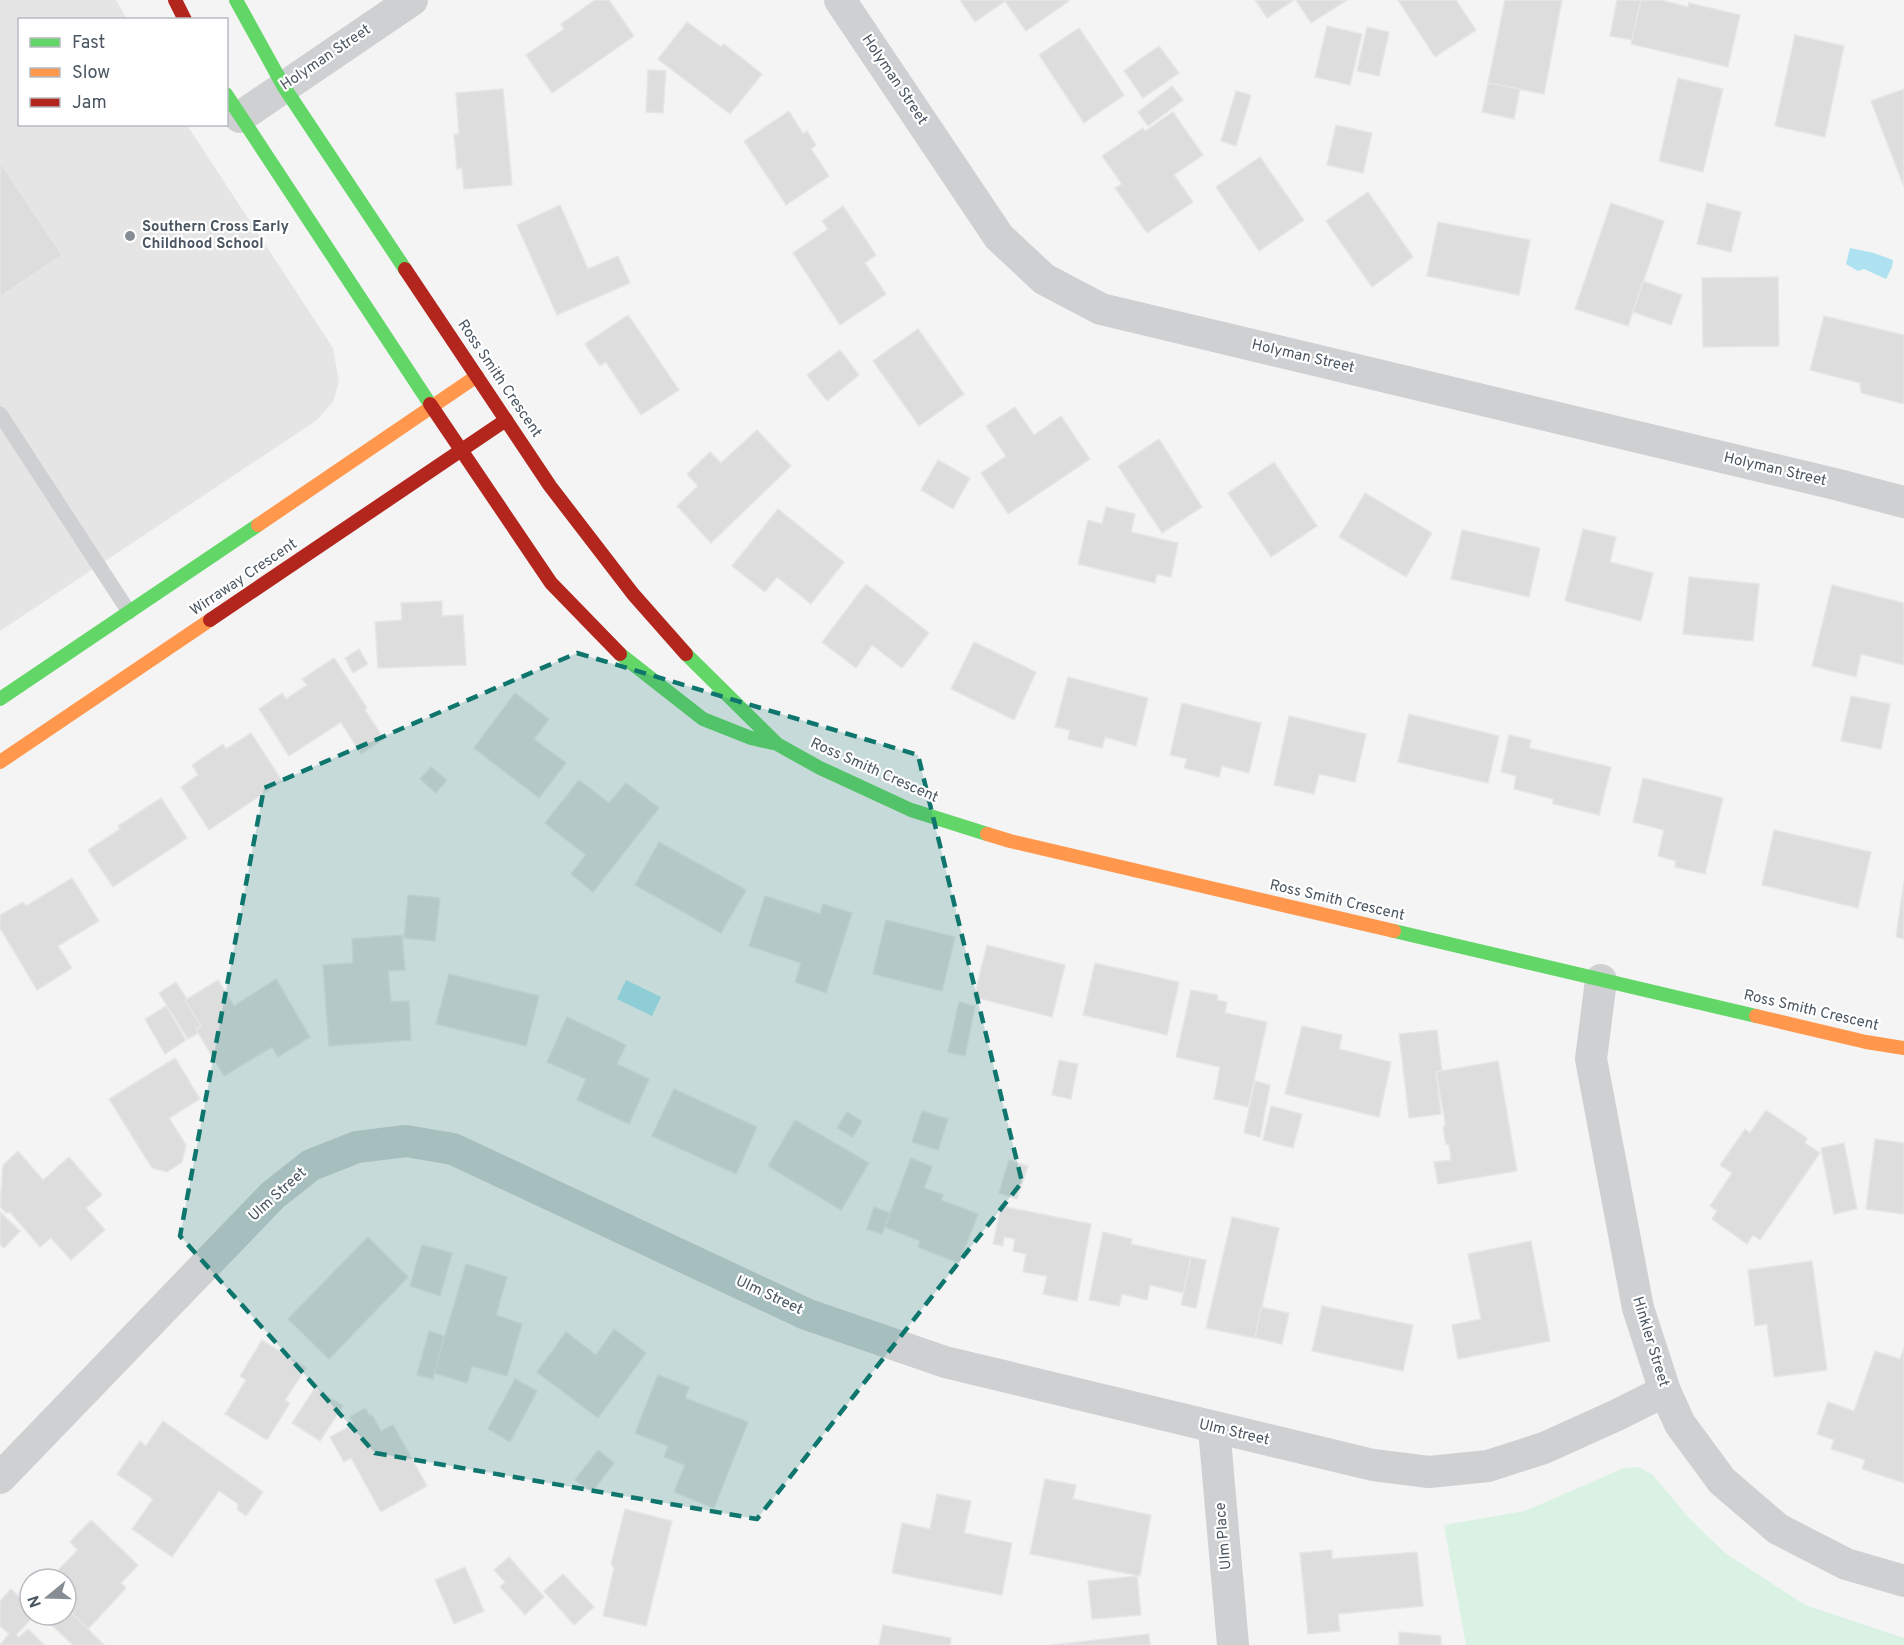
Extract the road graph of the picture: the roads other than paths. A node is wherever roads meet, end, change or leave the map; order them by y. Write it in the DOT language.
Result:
graph roads {
  1 [pos="176,0"];
  2 [pos="236,0"];
  3 [pos="412,0"];
  4 [pos="840,0"];
  5 [pos="184,18"];
  6 [pos="284,87"];
  7 [pos="233,105"];
  8 [pos="477,376"];
  9 [pos="432,407"];
  10 [pos="0,414"];
  11 [pos="506,420"];
  12 [pos="461,451"];
  13 [pos="1904,502"];
  14 [pos="132,616"];
  15 [pos="0,699"];
  16 [pos="777,744"];
  17 [pos="0,762"];
  18 [pos="1601,980"];
  19 [pos="1904,1048"];
  20 [pos="1665,1391"];
  21 [pos="1214,1428"];
  22 [pos="0,1478"];
  23 [pos="1904,1581"];
  24 [pos="1233,1645"];
  1 -- 5 [label="street"];
  2 -- 6 [label="street, Ross Smith Crescent"];
  3 -- 6 [label="street, Holyman Street"];
  4 -- 13 [label="street, Holyman Street"];
  6 -- 7 [label="street, Holyman Street"];
  6 -- 8 [label="street, Ross Smith Crescent"];
  7 -- 9 [label="street, Ross Smith Crescent"];
  8 -- 9 [label="street"];
  8 -- 11 [label="street, Ross Smith Crescent"];
  9 -- 12 [label="street, Ross Smith Crescent"];
  9 -- 14 [label="street"];
  10 -- 14 [label="lane"];
  11 -- 12 [label="street, Wirraway Crescent"];
  11 -- 16 [label="street, Ross Smith Crescent"];
  12 -- 16 [label="street, Ross Smith Crescent"];
  12 -- 17 [label="street, Wirraway Crescent"];
  14 -- 15 [label="street"];
  16 -- 18 [label="street, Ross Smith Crescent"];
  18 -- 19 [label="street, Ross Smith Crescent"];
  18 -- 20 [label="street, Hinkler Street"];
  20 -- 21 [label="street, Ulm Street"];
  20 -- 23 [label="street, Hinkler Street"];
  21 -- 22 [label="street, Ulm Street"];
  21 -- 24 [label="street, Ulm Place"];
}
